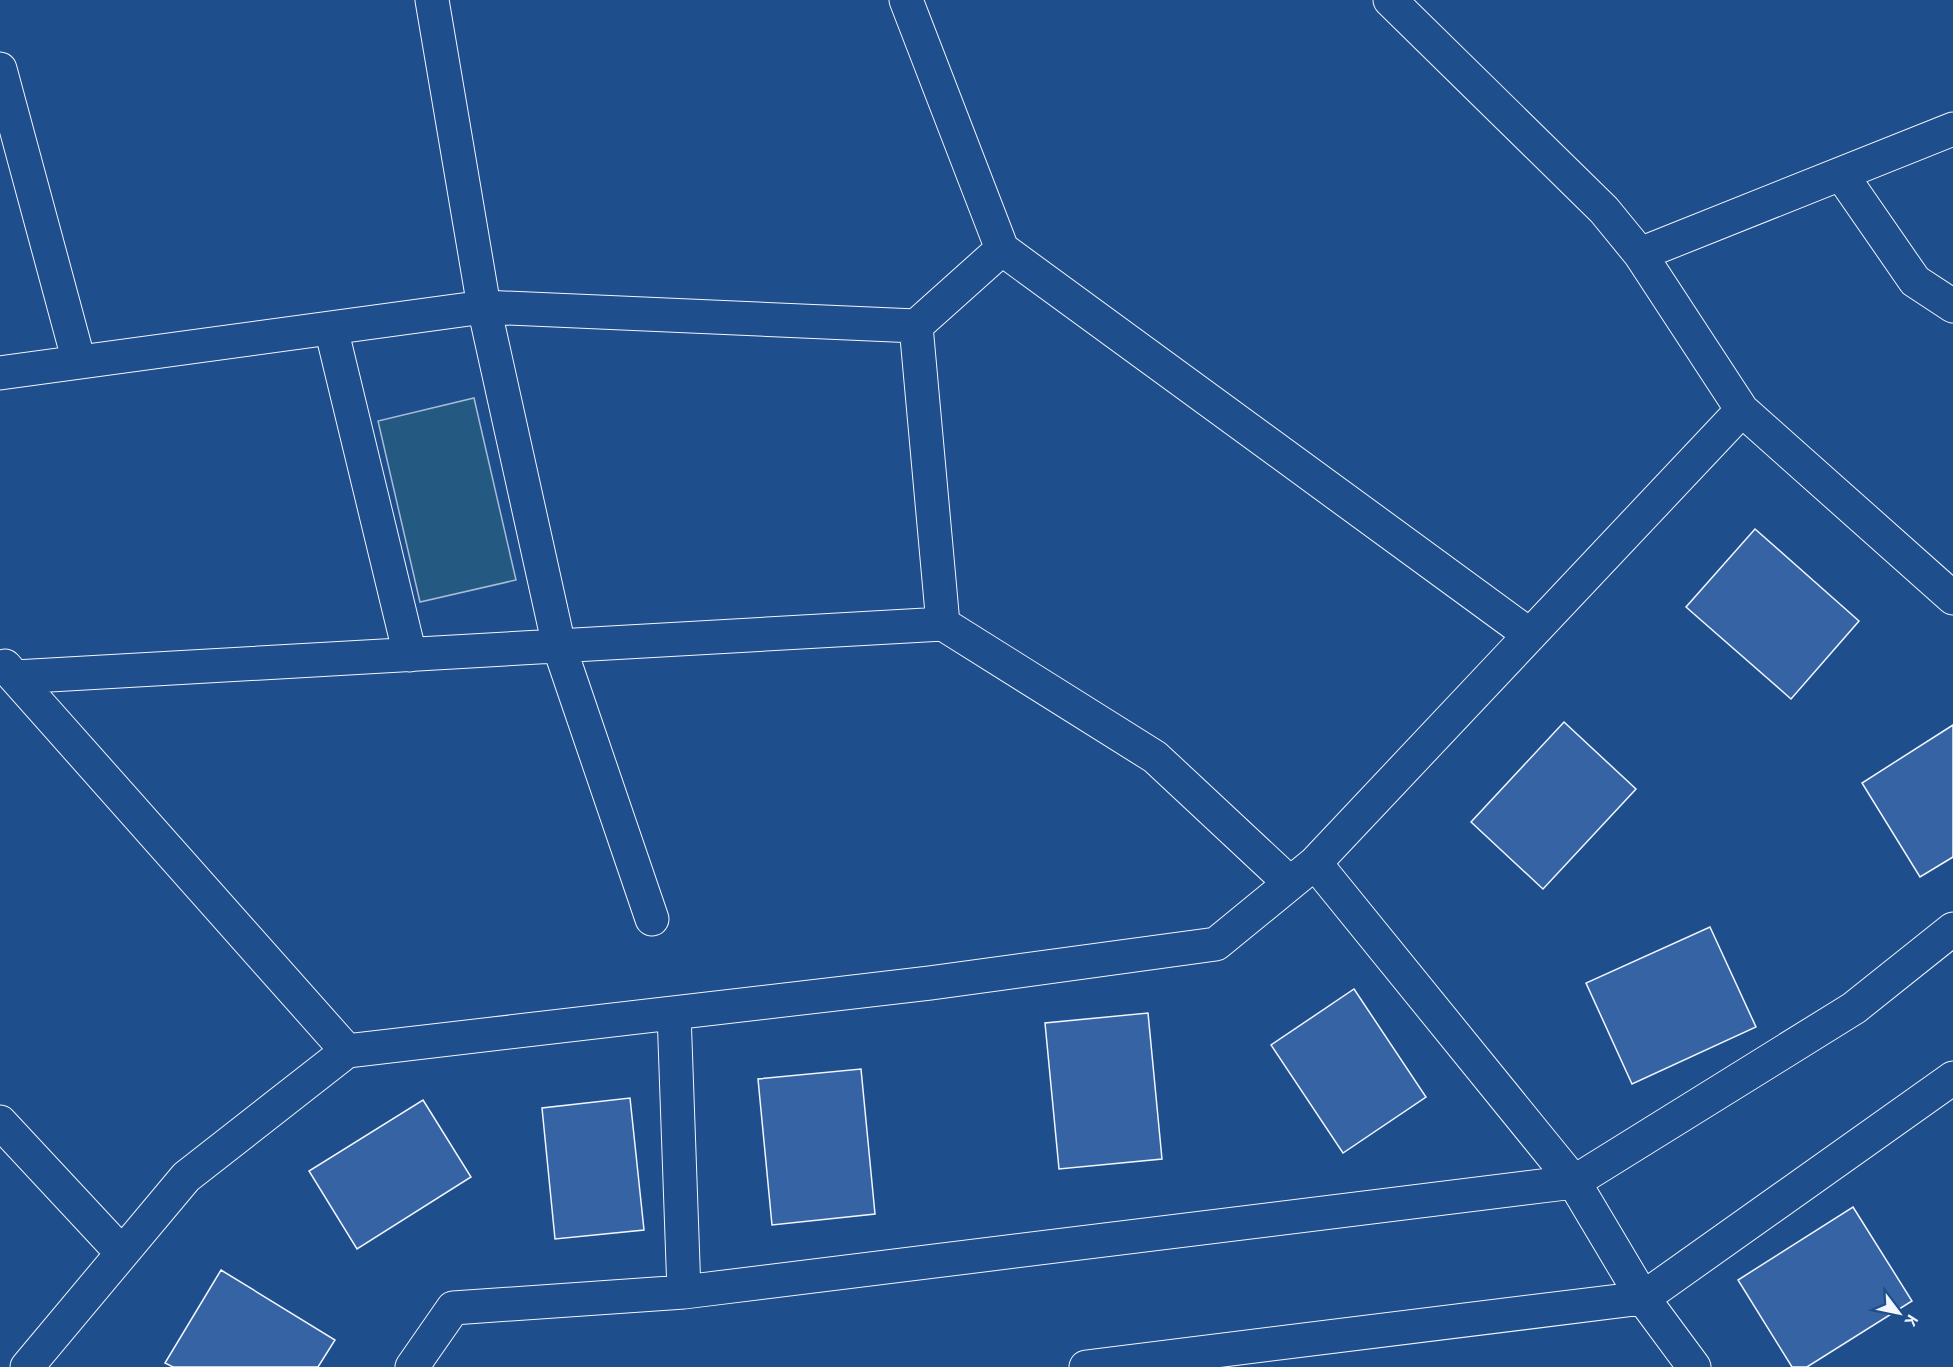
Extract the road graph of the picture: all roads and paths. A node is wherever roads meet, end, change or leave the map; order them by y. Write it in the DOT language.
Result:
graph roads {
  1 [pos="432,0"];
  2 [pos="906,0"];
  3 [pos="1390,0"];
  4 [pos="0,69"];
  5 [pos="1953,129"];
  6 [pos="1841,174"];
  7 [pos="1002,249"];
  8 [pos="1640,255"];
  9 [pos="1953,306"];
  10 [pos="484,307"];
  11 [pos="916,326"];
  12 [pos="331,328"];
  13 [pos="79,363"];
  14 [pos="0,373"];
  15 [pos="1742,410"];
  16 [pos="1953,598"];
  17 [pos="943,624"];
  18 [pos="1530,635"];
  19 [pos="559,646"];
  20 [pos="410,655"];
  21 [pos="7,669"];
  22 [pos="1315,863"];
  23 [pos="1290,883"];
  24 [pos="652,919"];
  25 [pos="1953,929"];
  26 [pos="674,1013"];
  27 [pos="347,1051"];
  28 [pos="1953,1078"];
  29 [pos="0,1122"];
  30 [pos="1574,1182"];
  31 [pos="122,1253"];
  32 [pos="684,1292"];
  33 [pos="1642,1298"];
  34 [pos="27,1367"];
  35 [pos="412,1367"];
  36 [pos="1086,1367"];
  37 [pos="1694,1367"];
  1 -- 10 [label="street"];
  2 -- 7 [label="street"];
  3 -- 8 [label="street"];
  4 -- 13 [label="street"];
  5 -- 6 [label="street"];
  6 -- 8 [label="street"];
  6 -- 9 [label="street"];
  7 -- 11 [label="street"];
  7 -- 18 [label="street"];
  8 -- 15 [label="street"];
  10 -- 11 [label="street"];
  10 -- 12 [label="street"];
  10 -- 19 [label="street"];
  11 -- 17 [label="street"];
  12 -- 13 [label="street"];
  12 -- 20 [label="street"];
  13 -- 14 [label="street"];
  15 -- 16 [label="street"];
  15 -- 18 [label="street"];
  17 -- 19 [label="street"];
  17 -- 23 [label="street"];
  18 -- 22 [label="street"];
  19 -- 20 [label="street"];
  19 -- 24 [label="street"];
  20 -- 21 [label="street"];
  21 -- 27 [label="street"];
  22 -- 23 [label="street"];
  22 -- 30 [label="street"];
  23 -- 26 [label="street"];
  25 -- 30 [label="street"];
  26 -- 27 [label="street"];
  26 -- 32 [label="street"];
  27 -- 31 [label="street"];
  28 -- 33 [label="street"];
  29 -- 31 [label="street"];
  30 -- 32 [label="street"];
  30 -- 33 [label="street"];
  31 -- 34 [label="street"];
  32 -- 35 [label="street"];
  33 -- 36 [label="street"];
  33 -- 37 [label="street"];
}
